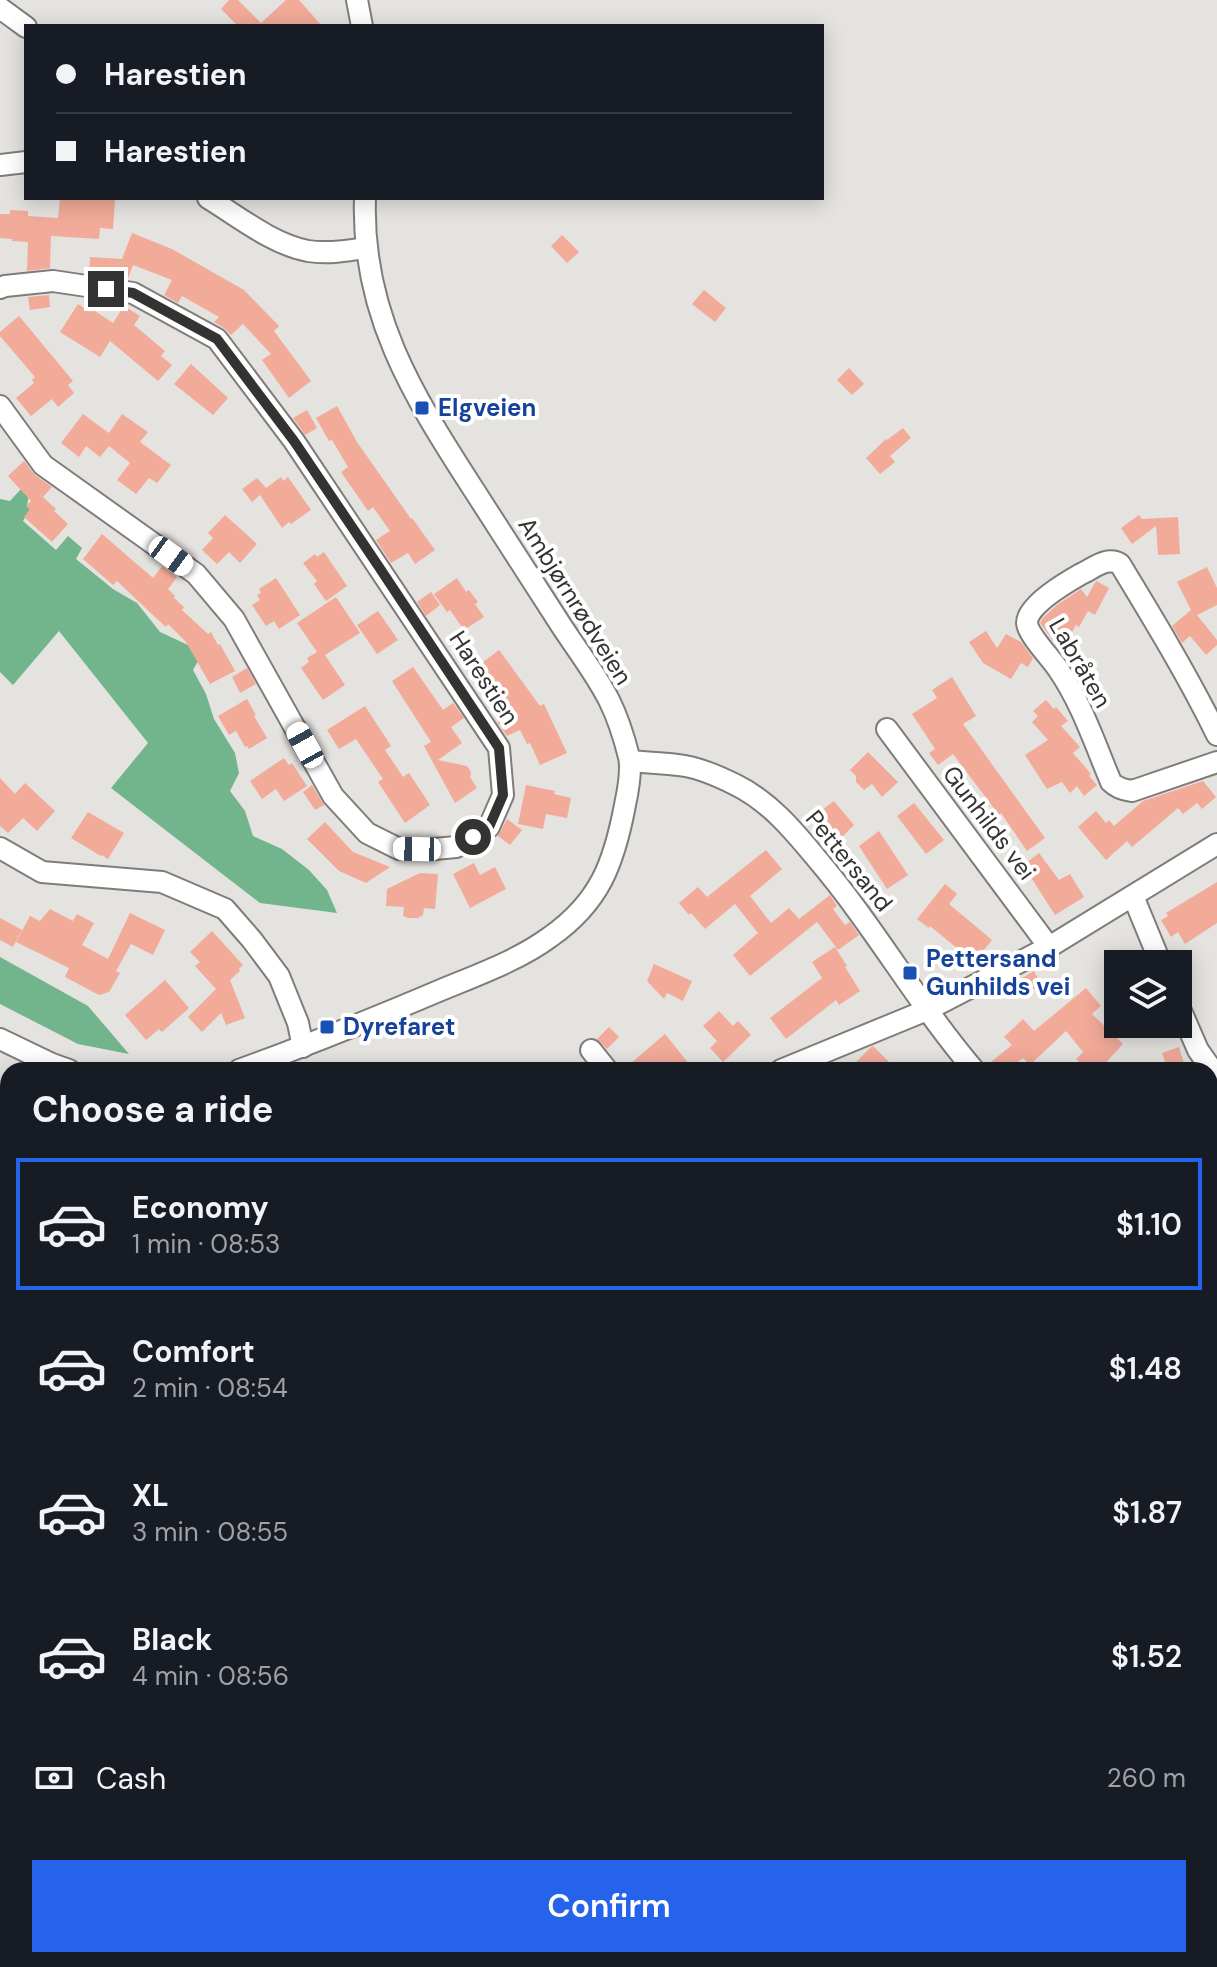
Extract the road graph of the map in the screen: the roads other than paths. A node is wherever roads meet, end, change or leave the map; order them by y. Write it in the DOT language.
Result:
graph roads {
  1 [pos="357,0"];
  2 [pos="0,8"];
  3 [pos="362,24"];
  4 [pos="24,26"];
  5 [pos="24,162"];
  6 [pos="0,165"];
  7 [pos="211,200"];
  8 [pos="365,200"];
  9 [pos="365,248"];
  10 [pos="0,288"];
  11 [pos="0,406"];
  12 [pos="887,729"];
  13 [pos="1217,735"];
  14 [pos="630,761"];
  15 [pos="1217,762"];
  16 [pos="1217,844"];
  17 [pos="0,848"];
  18 [pos="1133,896"];
  19 [pos="1049,947"];
  20 [pos="1155,950"];
  21 [pos="927,1010"];
  22 [pos="1192,1036"];
  23 [pos="0,1039"];
  24 [pos="303,1047"];
  25 [pos="591,1050"];
  26 [pos="49,1062"];
  27 [pos="261,1062"];
  28 [pos="601,1062"];
  29 [pos="800,1062"];
  30 [pos="967,1062"];
  31 [pos="1206,1062"];
  1 -- 3 [label="street"];
  2 -- 4 [label="street"];
  5 -- 6 [label="street"];
  7 -- 9 [label="street"];
  8 -- 9 [label="street, Ambjørnrødveien"];
  9 -- 14 [label="street, Ambjørnrødveien"];
  10 -- 11 [label="street, Harestien"];
  12 -- 19 [label="street, Gunhilds vei"];
  13 -- 15 [label="street, Labråten"];
  14 -- 21 [label="street, Pettersand"];
  14 -- 24 [label="street, Ambjørnrødveien"];
  16 -- 18 [label="street"];
  17 -- 24 [label="street"];
  18 -- 19 [label="street"];
  18 -- 20 [label="street"];
  19 -- 21 [label="street"];
  21 -- 29 [label="street"];
  21 -- 30 [label="street, Pettersand"];
  22 -- 31 [label="street"];
  23 -- 26 [label="street"];
  24 -- 27 [label="street, Ambjørnrødveien"];
  25 -- 28 [label="street"];
}
